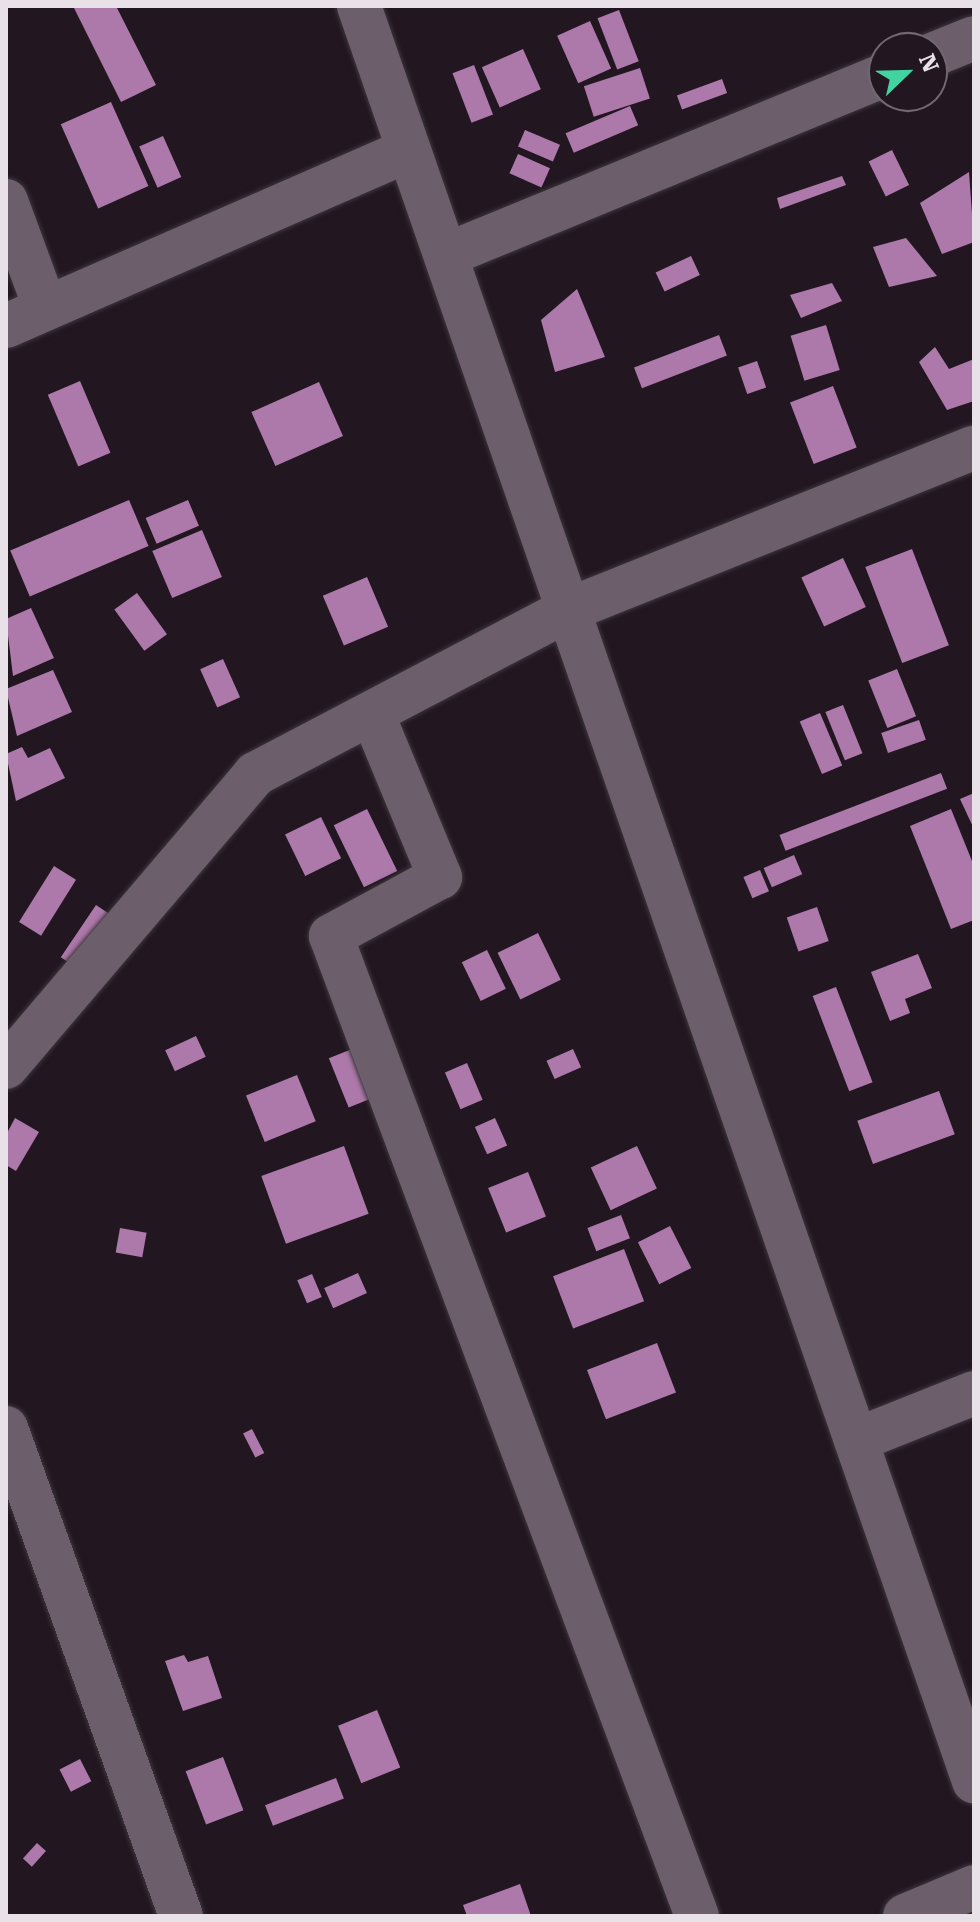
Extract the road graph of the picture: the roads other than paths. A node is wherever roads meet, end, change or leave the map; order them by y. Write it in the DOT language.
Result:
graph roads {
  1 [pos="359,6"];
  2 [pos="974,38"];
  3 [pos="948,49"];
  4 [pos="868,82"];
  5 [pos="407,151"];
  6 [pos="6,201"];
  7 [pos="446,255"];
  8 [pos="45,307"];
  9 [pos="6,326"];
  10 [pos="974,448"];
  11 [pos="568,610"];
  12 [pos="372,713"];
  13 [pos="6,1067"];
  14 [pos="974,1393"];
  15 [pos="6,1428"];
  16 [pos="856,1440"];
  17 [pos="974,1781"];
  18 [pos="974,1887"];
  19 [pos="181,1916"];
  20 [pos="697,1916"];
  21 [pos="905,1916"];
  1 -- 5 [label="street"];
  2 -- 3 [label="street"];
  4 -- 7 [label="street"];
  5 -- 7 [label="street"];
  5 -- 8 [label="street"];
  6 -- 8 [label="street"];
  7 -- 11 [label="street"];
  8 -- 9 [label="street"];
  10 -- 11 [label="street"];
  11 -- 12 [label="street"];
  11 -- 16 [label="street"];
  12 -- 13 [label="street"];
  12 -- 20 [label="street"];
  14 -- 16 [label="street"];
  15 -- 19 [label="street"];
  16 -- 17 [label="street"];
  18 -- 21 [label="street"];
}
